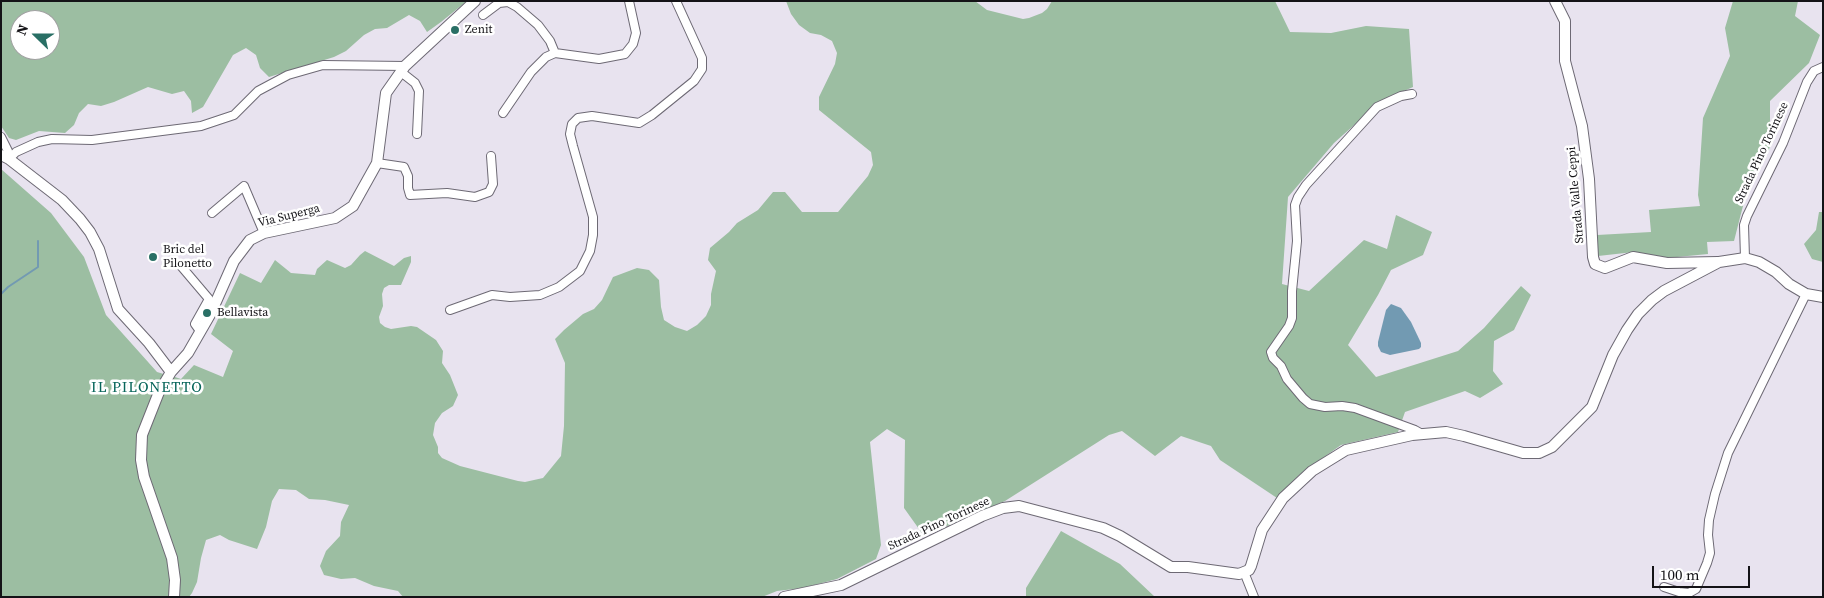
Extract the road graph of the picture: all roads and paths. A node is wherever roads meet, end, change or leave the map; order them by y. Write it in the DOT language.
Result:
graph roads {
  1 [pos="475,1"];
  2 [pos="629,1"];
  3 [pos="676,1"];
  4 [pos="1555,1"];
  5 [pos="483,15"];
  6 [pos="555,53"];
  7 [pos="1823,67"];
  8 [pos="403,69"];
  9 [pos="1412,94"];
  10 [pos="502,113"];
  11 [pos="417,134"];
  12 [pos="1,137"];
  13 [pos="491,156"];
  14 [pos="5,157"];
  15 [pos="377,163"];
  16 [pos="212,213"];
  17 [pos="264,233"];
  18 [pos="1745,258"];
  19 [pos="1719,262"];
  20 [pos="181,266"];
  21 [pos="1806,294"];
  22 [pos="1823,297"];
  23 [pos="450,310"];
  24 [pos="200,331"];
  25 [pos="171,372"];
  26 [pos="1422,434"];
  27 [pos="1244,572"];
  28 [pos="1664,587"];
  29 [pos="174,597"];
  30 [pos="784,597"];
  31 [pos="1254,597"];
  1 -- 8 [label="street, Via Superga"];
  2 -- 6 [label="street"];
  3 -- 23 [label="street"];
  4 -- 19 [label="street, Strada Valle Ceppi"];
  5 -- 6 [label="street"];
  6 -- 10 [label="street"];
  7 -- 18 [label="street, Strada Pino Torinese"];
  8 -- 11 [label="street"];
  8 -- 14 [label="street"];
  8 -- 15 [label="street, Via Superga"];
  9 -- 26 [label="street"];
  12 -- 14 [label="street"];
  13 -- 15 [label="street"];
  14 -- 25 [label="street"];
  15 -- 17 [label="street, Via Superga"];
  16 -- 17 [label="street"];
  17 -- 24 [label="street, Via Superga"];
  18 -- 19 [label="street"];
  18 -- 21 [label="street"];
  19 -- 26 [label="street"];
  20 -- 24 [label="street"];
  21 -- 22 [label="street"];
  21 -- 28 [label="street"];
  24 -- 25 [label="street, Via Superga"];
  25 -- 29 [label="street, Via Superga"];
  26 -- 27 [label="street"];
  27 -- 30 [label="street, Strada Pino Torinese"];
  27 -- 31 [label="street"];
}
